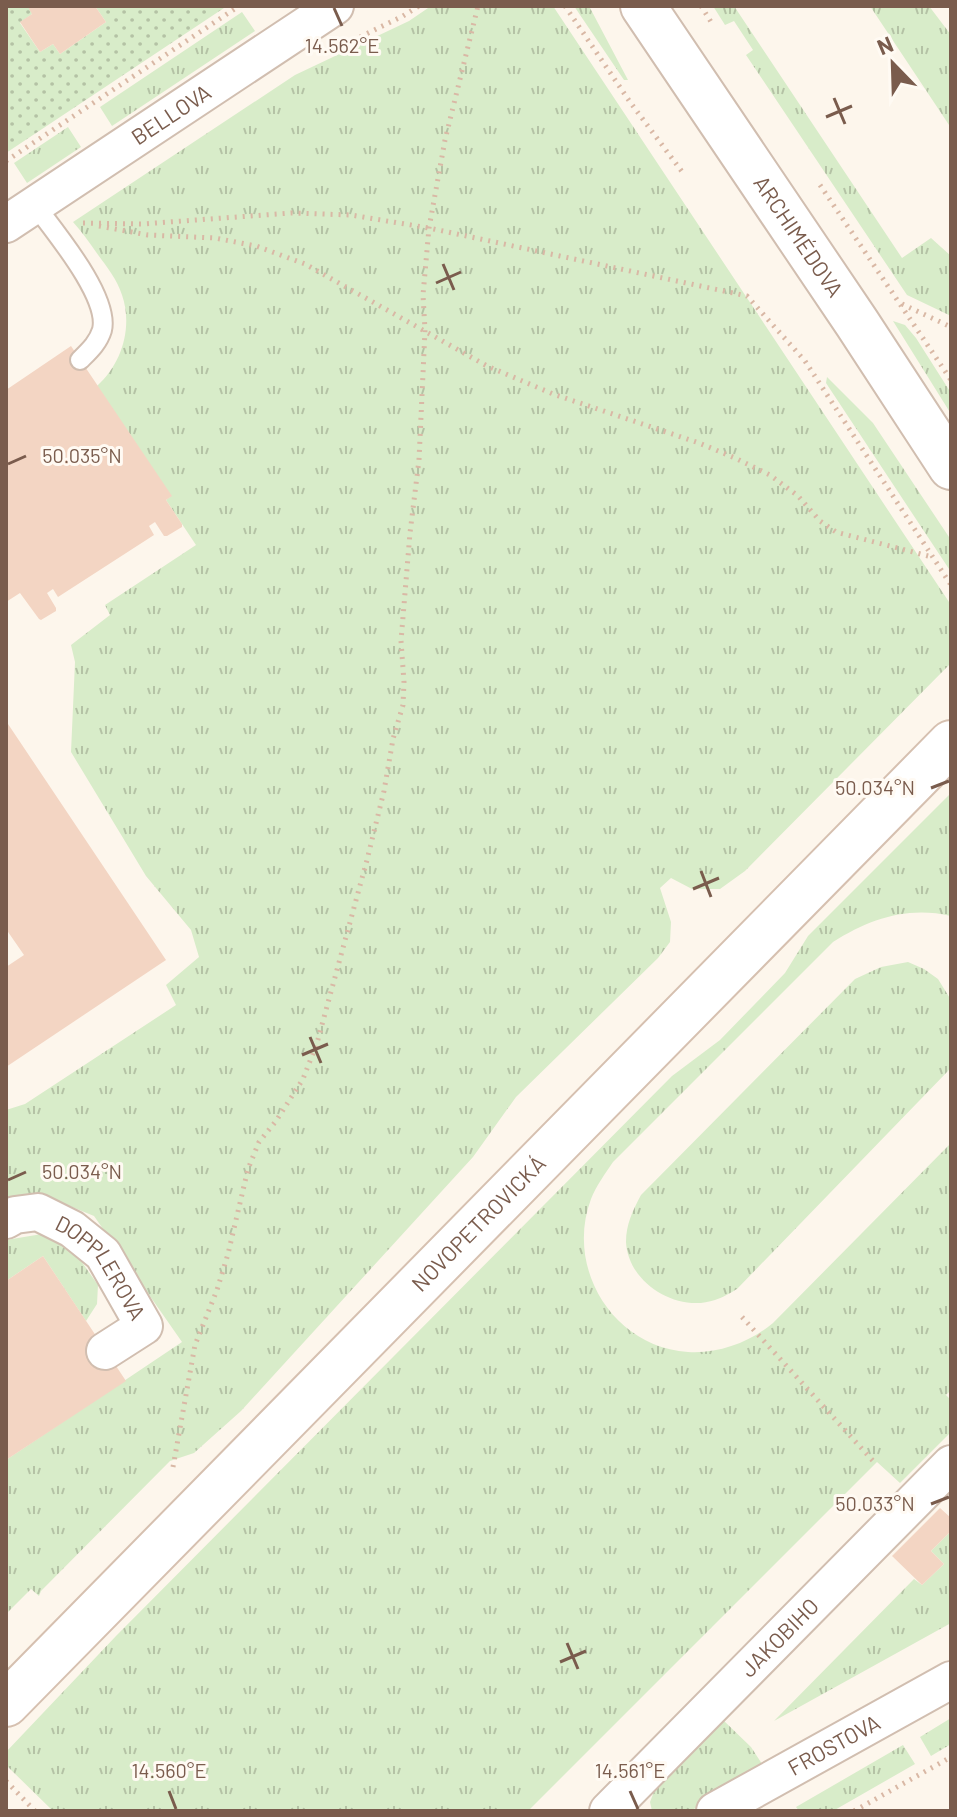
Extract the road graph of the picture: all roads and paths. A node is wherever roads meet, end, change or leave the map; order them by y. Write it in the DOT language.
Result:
graph roads {
  1 [pos="239,6"];
  2 [pos="335,6"];
  3 [pos="478,6"];
  4 [pos="565,6"];
  5 [pos="643,6"];
  6 [pos="701,6"];
  7 [pos="713,25"];
  8 [pos="6,161"];
  9 [pos="683,173"];
  10 [pos="820,185"];
  11 [pos="21,214"];
  12 [pos="73,222"];
  13 [pos="83,223"];
  14 [pos="429,228"];
  15 [pos="901,304"];
  16 [pos="951,327"];
  17 [pos="425,330"];
  18 [pos="80,360"];
  19 [pos="951,380"];
  20 [pos="951,467"];
  21 [pos="933,557"];
  22 [pos="951,585"];
  23 [pos="951,743"];
  24 [pos="6,1220"];
  25 [pos="742,1317"];
  26 [pos="105,1351"];
  27 [pos="874,1462"];
  28 [pos="951,1464"];
  29 [pos="173,1467"];
  30 [pos="951,1680"];
  31 [pos="6,1704"];
  32 [pos="951,1757"];
  33 [pos="6,1781"];
  34 [pos="35,1811"];
  35 [pos="608,1811"];
  36 [pos="715,1811"];
  37 [pos="854,1811"];
  1 -- 8 [label="path"];
  2 -- 11 [label="street, BELLOVA"];
  3 -- 14 [label="path"];
  4 -- 9 [label="path"];
  5 -- 20 [label="main road, ARCHIMÉDOVA"];
  6 -- 7 [label="path"];
  10 -- 15 [label="path"];
  11 -- 18 [label="lane"];
  12 -- 13 [label="path"];
  13 -- 14 [label="path"];
  13 -- 17 [label="path"];
  14 -- 17 [label="path"];
  14 -- 21 [label="path"];
  15 -- 16 [label="path"];
  15 -- 19 [label="path"];
  17 -- 21 [label="path"];
  17 -- 29 [label="path"];
  21 -- 22 [label="path"];
  23 -- 31 [label="main road, NOVOPETROVICKÁ"];
  24 -- 26 [label="street, DOPPLEROVA"];
  25 -- 27 [label="path"];
  28 -- 35 [label="street, JAKOBIHO"];
  30 -- 36 [label="street, FROSTOVA"];
  32 -- 37 [label="path"];
  33 -- 34 [label="path"];
}
